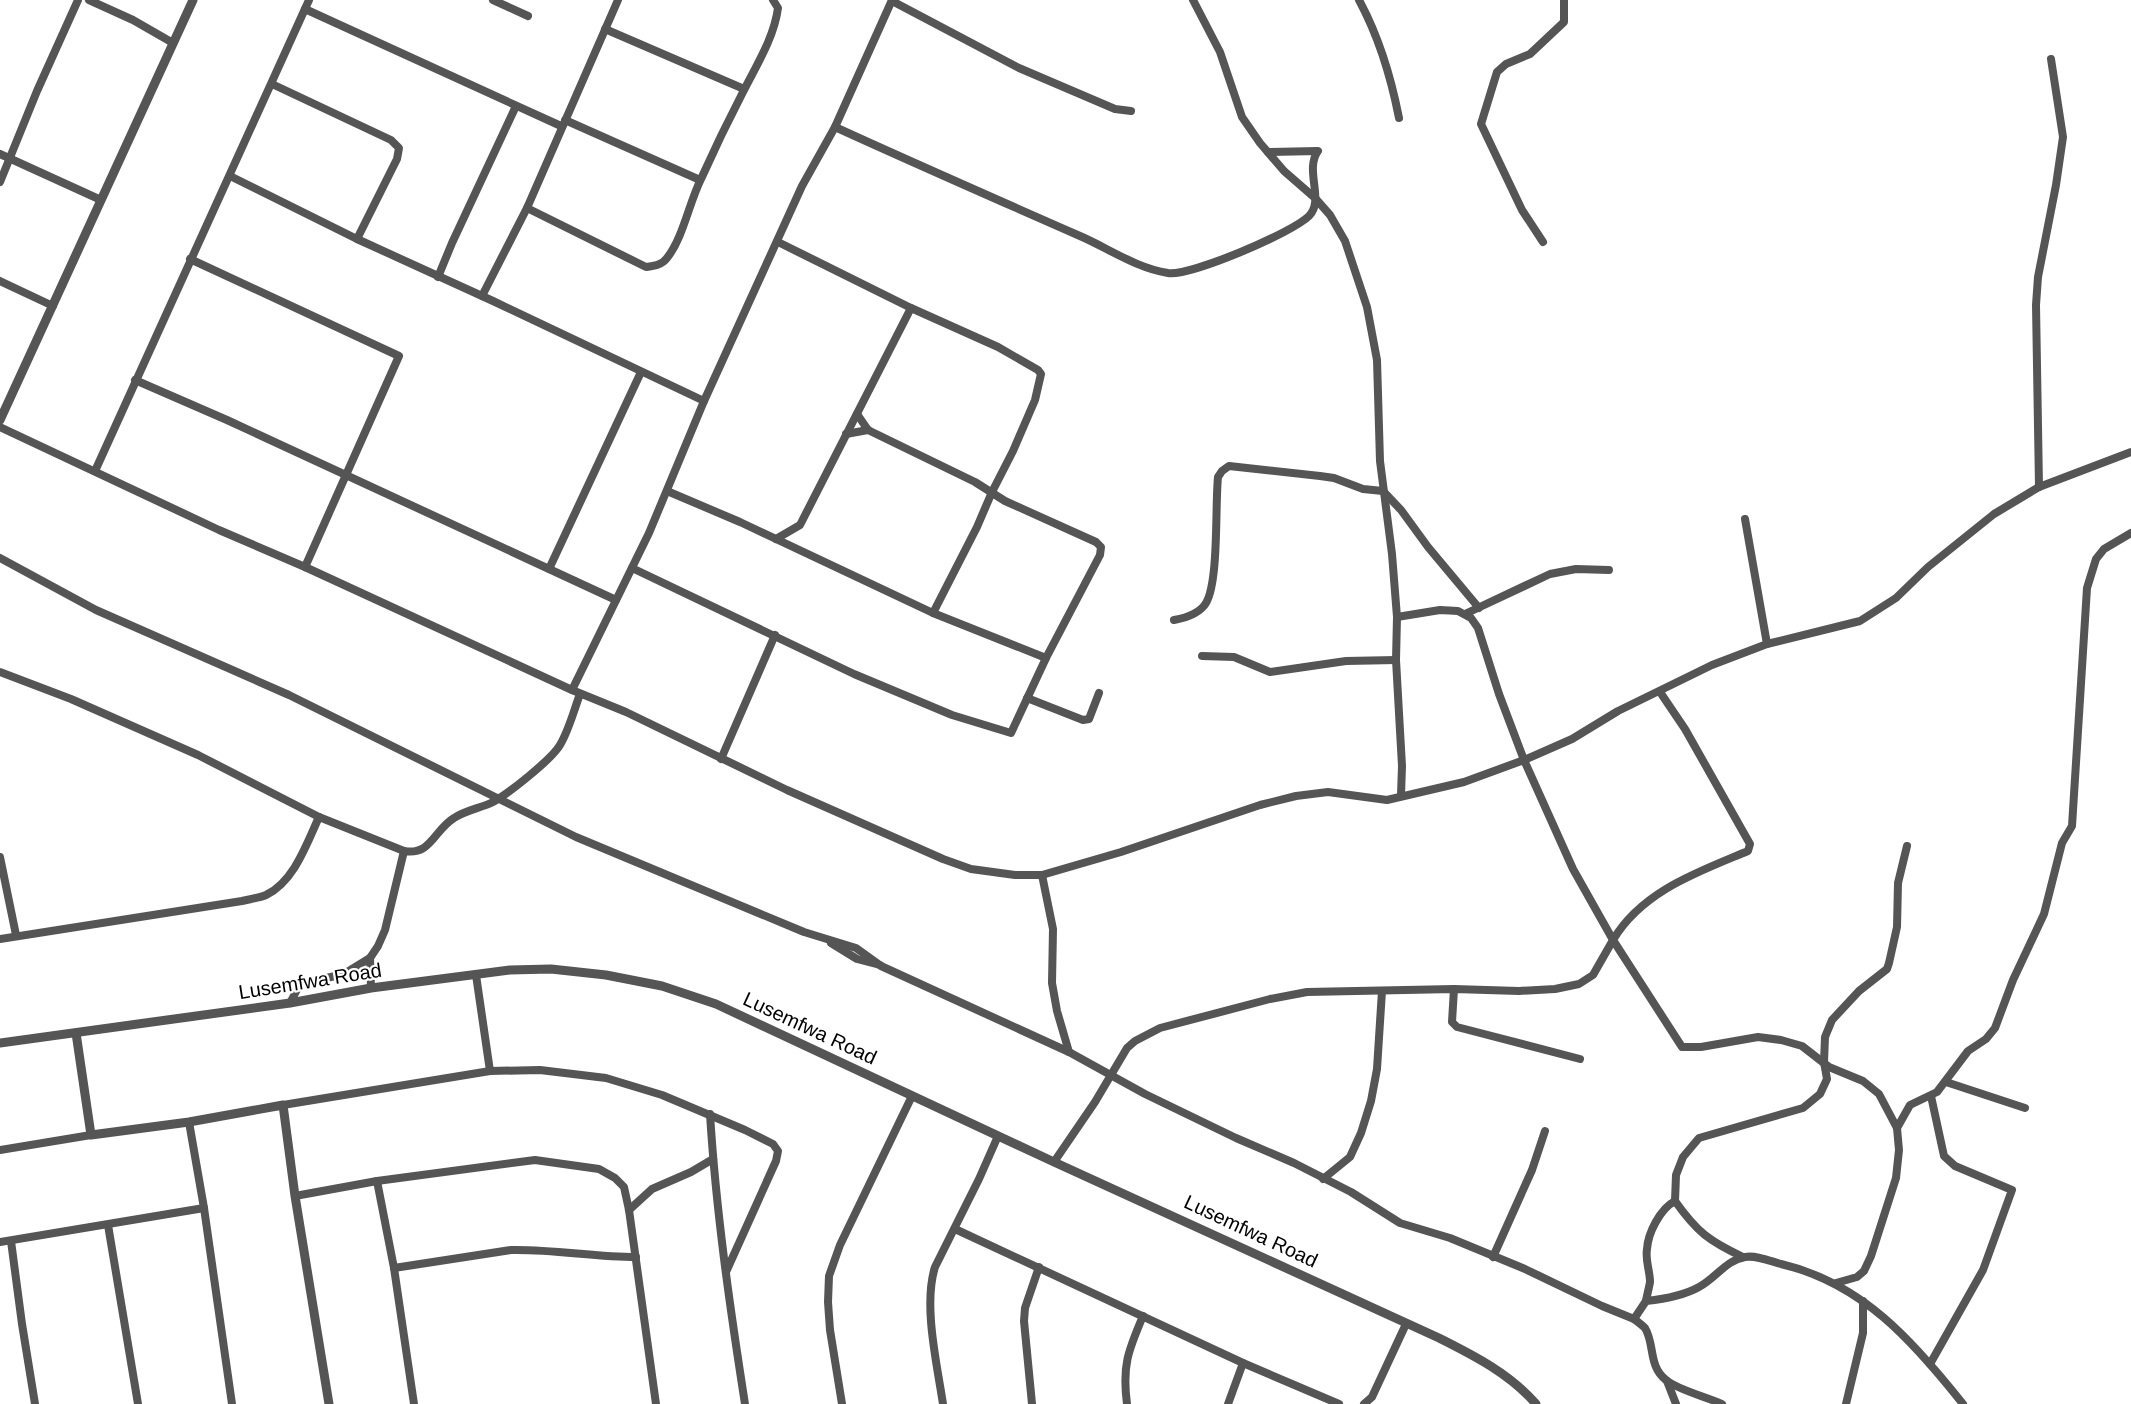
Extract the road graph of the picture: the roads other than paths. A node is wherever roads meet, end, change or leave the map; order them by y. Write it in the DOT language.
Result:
graph roads {
  1 [pos="78,0"];
  2 [pos="89,0"];
  3 [pos="193,0"];
  4 [pos="309,0"];
  5 [pos="493,0"];
  6 [pos="618,0"];
  7 [pos="773,0"];
  8 [pos="892,0"];
  9 [pos="1193,0"];
  10 [pos="1359,0"];
  11 [pos="1564,0"];
  12 [pos="305,9"];
  13 [pos="528,16"];
  14 [pos="605,29"];
  15 [pos="173,43"];
  16 [pos="2051,59"];
  17 [pos="272,84"];
  18 [pos="744,89"];
  19 [pos="516,106"];
  20 [pos="1131,111"];
  21 [pos="1399,118"];
  22 [pos="563,123"];
  23 [pos="835,127"];
  24 [pos="1268,152"];
  25 [pos="0,154"];
  26 [pos="10,158"];
  27 [pos="230,176"];
  28 [pos="700,180"];
  29 [pos="0,182"];
  30 [pos="1315,198"];
  31 [pos="101,200"];
  32 [pos="527,208"];
  33 [pos="357,240"];
  34 [pos="778,242"];
  35 [pos="1543,242"];
  36 [pos="190,259"];
  37 [pos="438,277"];
  38 [pos="0,281"];
  39 [pos="482,296"];
  40 [pos="53,306"];
  41 [pos="911,308"];
  42 [pos="642,372"];
  43 [pos="135,380"];
  44 [pos="704,401"];
  45 [pos="857,414"];
  46 [pos="0,420"];
  47 [pos="0,427"];
  48 [pos="868,430"];
  49 [pos="846,434"];
  50 [pos="2131,452"];
  51 [pos="95,471"];
  52 [pos="346,476"];
  53 [pos="2039,487"];
  54 [pos="668,491"];
  55 [pos="1383,491"];
  56 [pos="992,492"];
  57 [pos="1745,519"];
  58 [pos="2131,533"];
  59 [pos="776,539"];
  60 [pos="0,558"];
  61 [pos="305,567"];
  62 [pos="632,568"];
  63 [pos="549,569"];
  64 [pos="1609,570"];
  65 [pos="615,600"];
  66 [pos="1479,608"];
  67 [pos="933,613"];
  68 [pos="1465,614"];
  69 [pos="1397,617"];
  70 [pos="1174,620"];
  71 [pos="775,635"];
  72 [pos="1767,644"];
  73 [pos="1202,656"];
  74 [pos="1046,658"];
  75 [pos="1396,660"];
  76 [pos="0,672"];
  77 [pos="576,692"];
  78 [pos="1660,692"];
  79 [pos="1099,693"];
  80 [pos="1027,698"];
  81 [pos="721,759"];
  82 [pos="1524,760"];
  83 [pos="1401,795"];
  84 [pos="500,798"];
  85 [pos="320,817"];
  86 [pos="1907,846"];
  87 [pos="404,851"];
  88 [pos="0,857"];
  89 [pos="1042,875"];
  90 [pos="16,936"];
  91 [pos="0,939"];
  92 [pos="1613,940"];
  93 [pos="370,958"];
  94 [pos="476,975"];
  95 [pos="371,988"];
  96 [pos="1454,989"];
  97 [pos="1382,992"];
  98 [pos="290,1003"];
  99 [pos="76,1033"];
  100 [pos="0,1043"];
  101 [pos="1069,1052"];
  102 [pos="1580,1059"];
  103 [pos="1824,1062"];
  104 [pos="490,1071"];
  105 [pos="1111,1075"];
  106 [pos="1946,1082"];
  107 [pos="912,1096"];
  108 [pos="1930,1096"];
  109 [pos="282,1105"];
  110 [pos="2025,1108"];
  111 [pos="710,1114"];
  112 [pos="189,1122"];
  113 [pos="1897,1128"];
  114 [pos="1545,1131"];
  115 [pos="91,1135"];
  116 [pos="998,1136"];
  117 [pos="0,1150"];
  118 [pos="713,1159"];
  119 [pos="1054,1162"];
  120 [pos="1323,1179"];
  121 [pos="377,1181"];
  122 [pos="295,1196"];
  123 [pos="1674,1201"];
  124 [pos="204,1208"];
  125 [pos="629,1210"];
  126 [pos="108,1225"];
  127 [pos="955,1229"];
  128 [pos="11,1241"];
  129 [pos="0,1242"];
  130 [pos="636,1257"];
  131 [pos="1493,1257"];
  132 [pos="1743,1257"];
  133 [pos="1039,1267"];
  134 [pos="394,1268"];
  135 [pos="726,1272"];
  136 [pos="1836,1283"];
  137 [pos="1646,1300"];
  138 [pos="1863,1301"];
  139 [pos="1143,1316"];
  140 [pos="1634,1319"];
  141 [pos="1406,1324"];
  142 [pos="1243,1363"];
  143 [pos="1930,1364"];
  144 [pos="1667,1381"];
  145 [pos="35,1404"];
  146 [pos="138,1404"];
  147 [pos="232,1404"];
  148 [pos="329,1404"];
  149 [pos="414,1404"];
  150 [pos="656,1404"];
  151 [pos="745,1404"];
  152 [pos="842,1404"];
  153 [pos="943,1404"];
  154 [pos="1032,1404"];
  155 [pos="1127,1404"];
  156 [pos="1227,1404"];
  157 [pos="1339,1404"];
  158 [pos="1364,1404"];
  159 [pos="1536,1404"];
  160 [pos="1676,1404"];
  161 [pos="1722,1404"];
  162 [pos="1846,1404"];
  163 [pos="1963,1404"];
  1 -- 26 [label="street"];
  2 -- 15 [label="street"];
  3 -- 15 [label="street"];
  4 -- 12 [label="street"];
  5 -- 13 [label="street"];
  6 -- 14 [label="street"];
  7 -- 18 [label="street"];
  8 -- 20 [label="street"];
  8 -- 23 [label="street"];
  9 -- 24 [label="street"];
  10 -- 21 [label="street"];
  11 -- 35 [label="street"];
  12 -- 17 [label="street"];
  12 -- 19 [label="street"];
  14 -- 18 [label="street"];
  14 -- 22 [label="street"];
  15 -- 31 [label="street"];
  16 -- 53 [label="street"];
  17 -- 27 [label="street"];
  17 -- 33 [label="street"];
  18 -- 28 [label="street"];
  19 -- 22 [label="street"];
  19 -- 37 [label="street"];
  22 -- 28 [label="street"];
  22 -- 32 [label="street"];
  23 -- 30 [label="street"];
  23 -- 34 [label="street"];
  24 -- 30 [label="street"];
  24 -- 30 [label="street"];
  25 -- 26 [label="street"];
  26 -- 29 [label="street"];
  26 -- 31 [label="street"];
  27 -- 33 [label="street"];
  27 -- 36 [label="street"];
  28 -- 32 [label="street"];
  30 -- 55 [label="street"];
  31 -- 40 [label="street"];
  32 -- 39 [label="street"];
  33 -- 37 [label="street"];
  34 -- 41 [label="street"];
  34 -- 44 [label="street"];
  36 -- 43 [label="street"];
  36 -- 52 [label="street"];
  37 -- 39 [label="street"];
  38 -- 40 [label="street"];
  39 -- 42 [label="street"];
  40 -- 46 [label="street"];
  41 -- 45 [label="street"];
  41 -- 56 [label="street"];
  42 -- 44 [label="street"];
  42 -- 63 [label="street"];
  43 -- 51 [label="street"];
  43 -- 52 [label="street"];
  44 -- 54 [label="street"];
  45 -- 48 [label="street"];
  45 -- 49 [label="street"];
  47 -- 51 [label="street"];
  48 -- 49 [label="street"];
  48 -- 56 [label="street"];
  49 -- 59 [label="street"];
  50 -- 53 [label="street"];
  51 -- 61 [label="street"];
  52 -- 61 [label="street"];
  52 -- 63 [label="street"];
  53 -- 72 [label="street"];
  54 -- 59 [label="street"];
  54 -- 62 [label="street"];
  55 -- 66 [label="street"];
  55 -- 69 [label="street"];
  55 -- 70 [label="street"];
  56 -- 67 [label="street"];
  56 -- 74 [label="street"];
  57 -- 72 [label="street"];
  58 -- 106 [label="street"];
  59 -- 67 [label="street"];
  60 -- 84 [label="street"];
  61 -- 77 [label="street"];
  62 -- 65 [label="street"];
  62 -- 71 [label="street"];
  63 -- 65 [label="street"];
  64 -- 66 [label="street"];
  65 -- 77 [label="street"];
  66 -- 68 [label="street"];
  67 -- 74 [label="street"];
  68 -- 69 [label="street"];
  68 -- 82 [label="street"];
  69 -- 75 [label="street"];
  71 -- 80 [label="street"];
  71 -- 81 [label="street"];
  72 -- 78 [label="street"];
  73 -- 75 [label="street"];
  74 -- 80 [label="street"];
  75 -- 83 [label="street"];
  76 -- 85 [label="street"];
  77 -- 81 [label="street"];
  77 -- 84 [label="street"];
  78 -- 82 [label="street"];
  78 -- 92 [label="street"];
  79 -- 80 [label="street"];
  81 -- 89 [label="street"];
  82 -- 83 [label="street"];
  82 -- 92 [label="street"];
  83 -- 89 [label="street"];
  84 -- 87 [label="street"];
  84 -- 101 [label="street"];
  85 -- 87 [label="street"];
  85 -- 90 [label="street"];
  86 -- 103 [label="street"];
  87 -- 93 [label="street"];
  88 -- 90 [label="street"];
  89 -- 101 [label="street"];
  90 -- 91 [label="street"];
  92 -- 96 [label="street"];
  92 -- 103 [label="street"];
  93 -- 95 [label="street"];
  93 -- 98 [label="street"];
  94 -- 95 [label="street, Lusemfwa Road"];
  94 -- 104 [label="street"];
  94 -- 107 [label="street, Lusemfwa Road"];
  95 -- 98 [label="street, Lusemfwa Road"];
  96 -- 97 [label="street"];
  96 -- 102 [label="street"];
  97 -- 105 [label="street"];
  97 -- 120 [label="street"];
  98 -- 99 [label="street, Lusemfwa Road"];
  99 -- 100 [label="street, Lusemfwa Road"];
  99 -- 115 [label="street"];
  101 -- 105 [label="street"];
  103 -- 113 [label="street"];
  103 -- 123 [label="street"];
  104 -- 109 [label="street"];
  104 -- 111 [label="street"];
  105 -- 119 [label="street"];
  105 -- 120 [label="street"];
  106 -- 108 [label="street"];
  106 -- 110 [label="street"];
  107 -- 116 [label="street, Lusemfwa Road"];
  107 -- 152 [label="street"];
  108 -- 113 [label="street"];
  108 -- 143 [label="street"];
  109 -- 112 [label="street"];
  109 -- 122 [label="street"];
  111 -- 118 [label="street"];
  111 -- 135 [label="street"];
  112 -- 115 [label="street"];
  112 -- 124 [label="street"];
  113 -- 136 [label="street"];
  114 -- 131 [label="street"];
  115 -- 117 [label="street"];
  116 -- 119 [label="street, Lusemfwa Road"];
  116 -- 127 [label="street"];
  118 -- 125 [label="street"];
  118 -- 135 [label="street"];
  119 -- 141 [label="street, Lusemfwa Road"];
  120 -- 131 [label="street"];
  121 -- 122 [label="street"];
  121 -- 125 [label="street"];
  121 -- 134 [label="street"];
  122 -- 148 [label="street"];
  123 -- 132 [label="street"];
  123 -- 137 [label="street"];
  124 -- 126 [label="street"];
  124 -- 147 [label="street"];
  125 -- 130 [label="street"];
  126 -- 128 [label="street"];
  126 -- 146 [label="street"];
  127 -- 133 [label="street"];
  127 -- 153 [label="street"];
  128 -- 129 [label="street"];
  128 -- 145 [label="street"];
  130 -- 134 [label="street"];
  130 -- 150 [label="street"];
  131 -- 140 [label="street"];
  132 -- 136 [label="street"];
  132 -- 137 [label="street"];
  133 -- 139 [label="street"];
  133 -- 154 [label="street"];
  134 -- 149 [label="street"];
  135 -- 151 [label="street"];
  136 -- 138 [label="street"];
  137 -- 140 [label="street"];
  138 -- 143 [label="street"];
  138 -- 162 [label="street"];
  139 -- 142 [label="street"];
  139 -- 155 [label="street"];
  140 -- 144 [label="street"];
  141 -- 158 [label="street"];
  141 -- 159 [label="street, Lusemfwa Road"];
  142 -- 156 [label="street"];
  142 -- 157 [label="street"];
  143 -- 163 [label="street"];
  144 -- 160 [label="street"];
  144 -- 161 [label="street"];
}
